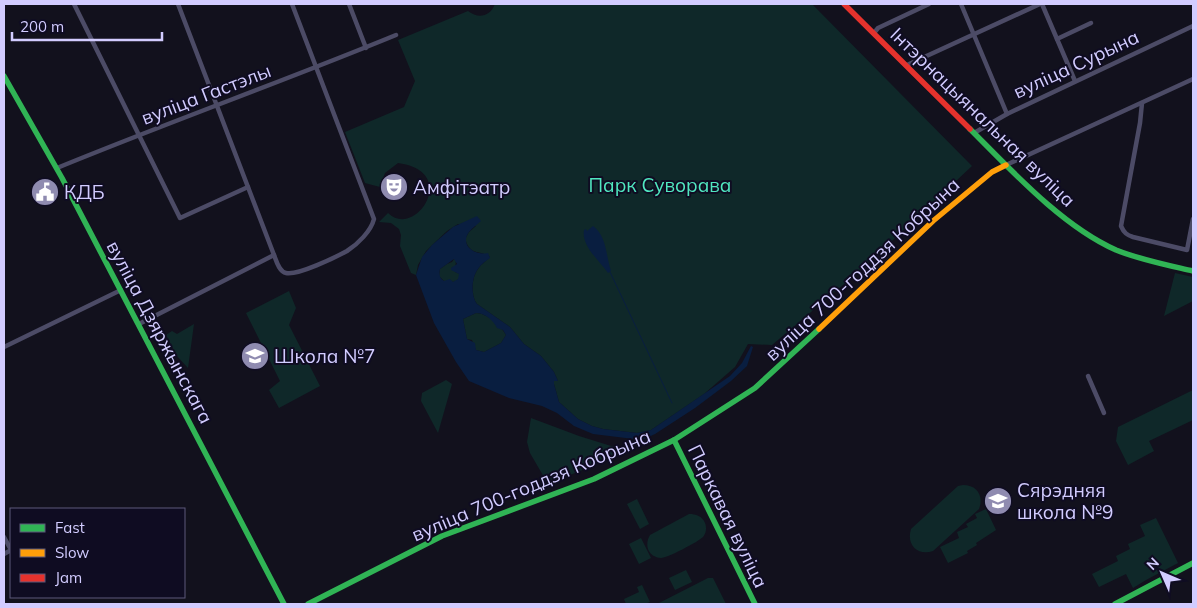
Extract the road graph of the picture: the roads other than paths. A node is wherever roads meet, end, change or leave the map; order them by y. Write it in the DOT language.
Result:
graph roads {
  1 [pos="74,4"];
  2 [pos="178,4"];
  3 [pos="292,4"];
  4 [pos="349,4"];
  5 [pos="844,4"];
  6 [pos="928,4"];
  7 [pos="961,4"];
  8 [pos="1041,4"];
  9 [pos="1091,23"];
  10 [pos="1193,26"];
  11 [pos="874,33"];
  12 [pos="396,35"];
  13 [pos="975,35"];
  14 [pos="1057,39"];
  15 [pos="366,48"];
  16 [pos="907,65"];
  17 [pos="317,68"];
  18 [pos="4,76"];
  19 [pos="1193,79"];
  20 [pos="1075,81"];
  21 [pos="1142,102"];
  22 [pos="217,105"];
  23 [pos="1008,114"];
  24 [pos="974,133"];
  25 [pos="139,136"];
  26 [pos="1006,165"];
  27 [pos="57,168"];
  28 [pos="248,187"];
  29 [pos="1193,219"];
  30 [pos="274,254"];
  31 [pos="1193,271"];
  32 [pos="121,290"];
  33 [pos="139,324"];
  34 [pos="4,347"];
  35 [pos="1088,376"];
  36 [pos="1104,413"];
  37 [pos="674,440"];
  38 [pos="4,537"];
  39 [pos="10,548"];
  40 [pos="1193,563"];
  41 [pos="284,604"];
  42 [pos="308,604"];
  43 [pos="755,604"];
  44 [pos="1115,604"];
  1 -- 25 [label="street"];
  2 -- 22 [label="street"];
  3 -- 17 [label="street"];
  4 -- 15 [label="street"];
  5 -- 11 [label="main road, Інтэрнацыянальная вуліца"];
  6 -- 11 [label="street"];
  7 -- 13 [label="street"];
  8 -- 13 [label="street"];
  8 -- 14 [label="street"];
  9 -- 14 [label="street"];
  10 -- 20 [label="street, вуліца Сурына"];
  11 -- 16 [label="main road, Інтэрнацыянальная вуліца"];
  12 -- 15 [label="street, вуліца Гастэлы"];
  13 -- 16 [label="street"];
  13 -- 23 [label="street"];
  14 -- 20 [label="street"];
  15 -- 17 [label="street, вуліца Гастэлы"];
  16 -- 24 [label="main road, Інтэрнацыянальная вуліца"];
  17 -- 22 [label="street, вуліца Гастэлы"];
  17 -- 30 [label="street"];
  18 -- 27 [label="main road, вуліца Дзяржынскага"];
  19 -- 21 [label="street"];
  20 -- 23 [label="street, вуліца Сурына"];
  21 -- 26 [label="street"];
  21 -- 29 [label="street"];
  22 -- 25 [label="street, вуліца Гастэлы"];
  22 -- 28 [label="street"];
  23 -- 24 [label="street, вуліца Сурына"];
  24 -- 26 [label="main road, Інтэрнацыянальная вуліца"];
  25 -- 27 [label="street, вуліца Гастэлы"];
  25 -- 28 [label="street"];
  26 -- 31 [label="main road, Інтэрнацыянальная вуліца"];
  26 -- 37 [label="main road, вуліца 700-годдзя Кобрына"];
  27 -- 32 [label="main road, вуліца Дзяржынскага"];
  28 -- 30 [label="street"];
  30 -- 33 [label="street"];
  32 -- 33 [label="main road, вуліца Дзяржынскага"];
  32 -- 34 [label="street"];
  33 -- 41 [label="main road, вуліца Дзяржынскага"];
  35 -- 36 [label="street"];
  37 -- 42 [label="main road, вуліца 700-годдзя Кобрына"];
  37 -- 43 [label="main road, Паркавая вуліца"];
  38 -- 39 [label="street"];
  40 -- 44 [label="main road"];
}
